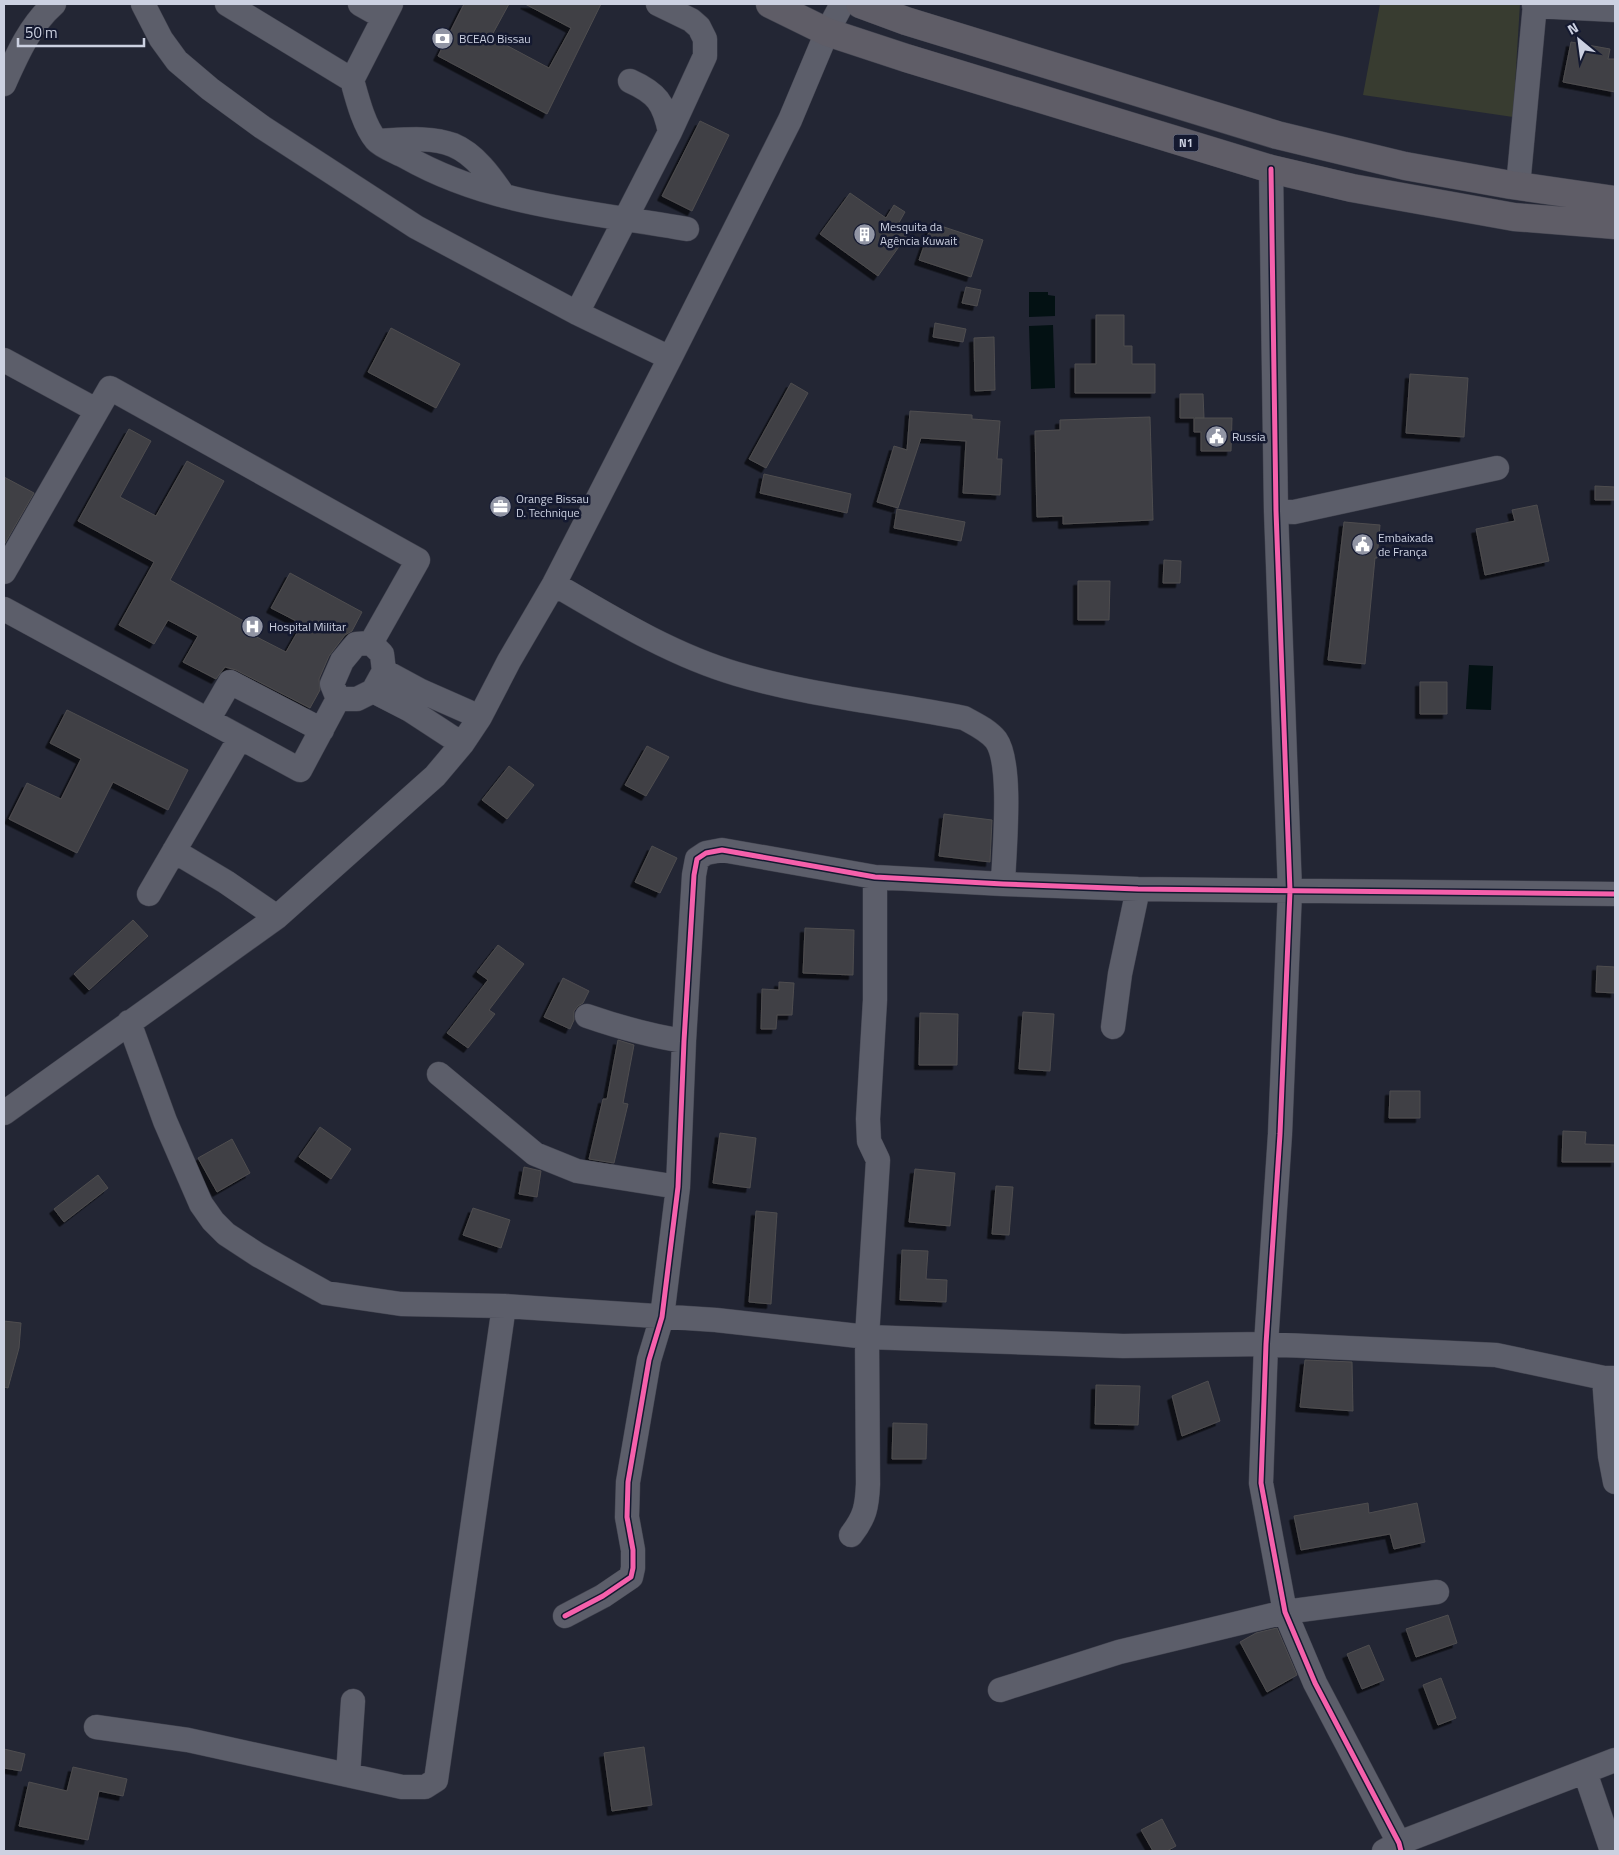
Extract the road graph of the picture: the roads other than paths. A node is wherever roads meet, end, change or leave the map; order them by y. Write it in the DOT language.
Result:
graph roads {
  1 [pos="54,4"];
  2 [pos="143,4"];
  3 [pos="227,4"];
  4 [pos="360,4"];
  5 [pos="658,4"];
  6 [pos="770,4"];
  7 [pos="842,4"];
  8 [pos="860,4"];
  9 [pos="1534,5"];
  10 [pos="387,10"];
  11 [pos="1615,10"];
  12 [pos="827,32"];
  13 [pos="352,80"];
  14 [pos="630,81"];
  15 [pos="4,84"];
  16 [pos="670,132"];
  17 [pos="376,141"];
  18 [pos="1271,169"];
  19 [pos="1518,186"];
  20 [pos="504,196"];
  21 [pos="1615,200"];
  22 [pos="625,219"];
  23 [pos="1615,225"];
  24 [pos="687,229"];
  25 [pos="577,313"];
  26 [pos="670,358"];
  27 [pos="4,360"];
  28 [pos="96,410"];
  29 [pos="1498,468"];
  30 [pos="1276,511"];
  31 [pos="4,572"];
  32 [pos="554,584"];
  33 [pos="4,609"];
  34 [pos="371,643"];
  35 [pos="378,681"];
  36 [pos="338,699"];
  37 [pos="480,717"];
  38 [pos="208,720"];
  39 [pos="322,730"];
  40 [pos="240,738"];
  41 [pos="462,744"];
  42 [pos="174,851"];
  43 [pos="875,877"];
  44 [pos="1003,884"];
  45 [pos="1138,889"];
  46 [pos="1290,892"];
  47 [pos="149,894"];
  48 [pos="1615,894"];
  49 [pos="277,917"];
  50 [pos="587,1016"];
  51 [pos="129,1022"];
  52 [pos="1113,1027"];
  53 [pos="684,1041"];
  54 [pos="439,1074"];
  55 [pos="4,1113"];
  56 [pos="678,1187"];
  57 [pos="504,1306"];
  58 [pos="662,1317"];
  59 [pos="867,1337"];
  60 [pos="1266,1344"];
  61 [pos="1610,1378"];
  62 [pos="1615,1482"];
  63 [pos="851,1535"];
  64 [pos="1437,1592"];
  65 [pos="1285,1612"];
  66 [pos="565,1616"];
  67 [pos="1000,1690"];
  68 [pos="353,1701"];
  69 [pos="96,1727"];
  70 [pos="1615,1760"];
  71 [pos="1584,1772"];
  72 [pos="348,1775"];
  73 [pos="1395,1849"];
  74 [pos="1612,1851"];
  1 -- 15 [label="street"];
  2 -- 25 [label="street"];
  3 -- 13 [label="street"];
  4 -- 10 [label="street"];
  5 -- 16 [label="street"];
  6 -- 12 [label="main road, N1"];
  7 -- 12 [label="street"];
  8 -- 19 [label="main road"];
  9 -- 11 [label="street"];
  9 -- 19 [label="street"];
  10 -- 13 [label="street"];
  12 -- 18 [label="main road, N1"];
  12 -- 26 [label="street"];
  13 -- 17 [label="street"];
  14 -- 16 [label="street"];
  16 -- 22 [label="street"];
  17 -- 20 [label="street"];
  17 -- 20 [label="street"];
  18 -- 23 [label="main road, N1"];
  18 -- 30 [label="street"];
  19 -- 21 [label="main road"];
  20 -- 22 [label="street"];
  22 -- 24 [label="street"];
  22 -- 25 [label="street"];
  25 -- 26 [label="street"];
  26 -- 32 [label="street"];
  27 -- 28 [label="street"];
  28 -- 31 [label="street"];
  28 -- 34 [label="street"];
  29 -- 30 [label="street"];
  30 -- 46 [label="street"];
  32 -- 37 [label="street"];
  32 -- 44 [label="street"];
  33 -- 38 [label="street"];
  34 -- 35 [label="street"];
  34 -- 36 [label="street"];
  35 -- 36 [label="street"];
  35 -- 37 [label="street"];
  35 -- 41 [label="street"];
  36 -- 39 [label="street"];
  37 -- 41 [label="street"];
  38 -- 39 [label="street"];
  38 -- 40 [label="street"];
  39 -- 40 [label="street"];
  40 -- 42 [label="street"];
  41 -- 49 [label="street"];
  42 -- 47 [label="street"];
  42 -- 49 [label="street"];
  43 -- 44 [label="street"];
  43 -- 53 [label="street"];
  43 -- 59 [label="street"];
  44 -- 45 [label="street"];
  45 -- 46 [label="street"];
  45 -- 52 [label="street"];
  46 -- 48 [label="street"];
  46 -- 60 [label="street"];
  49 -- 51 [label="street"];
  50 -- 53 [label="street"];
  51 -- 55 [label="street"];
  51 -- 57 [label="street"];
  53 -- 56 [label="street"];
  54 -- 56 [label="street"];
  56 -- 58 [label="street"];
  57 -- 58 [label="street"];
  57 -- 72 [label="street"];
  58 -- 59 [label="street"];
  58 -- 66 [label="street"];
  59 -- 60 [label="street"];
  59 -- 63 [label="street"];
  60 -- 61 [label="street"];
  60 -- 65 [label="street"];
  61 -- 62 [label="street"];
  64 -- 65 [label="street"];
  65 -- 67 [label="street"];
  65 -- 73 [label="street"];
  68 -- 72 [label="street"];
  69 -- 72 [label="street"];
  70 -- 71 [label="street"];
  71 -- 73 [label="street"];
  71 -- 74 [label="street"];
}
